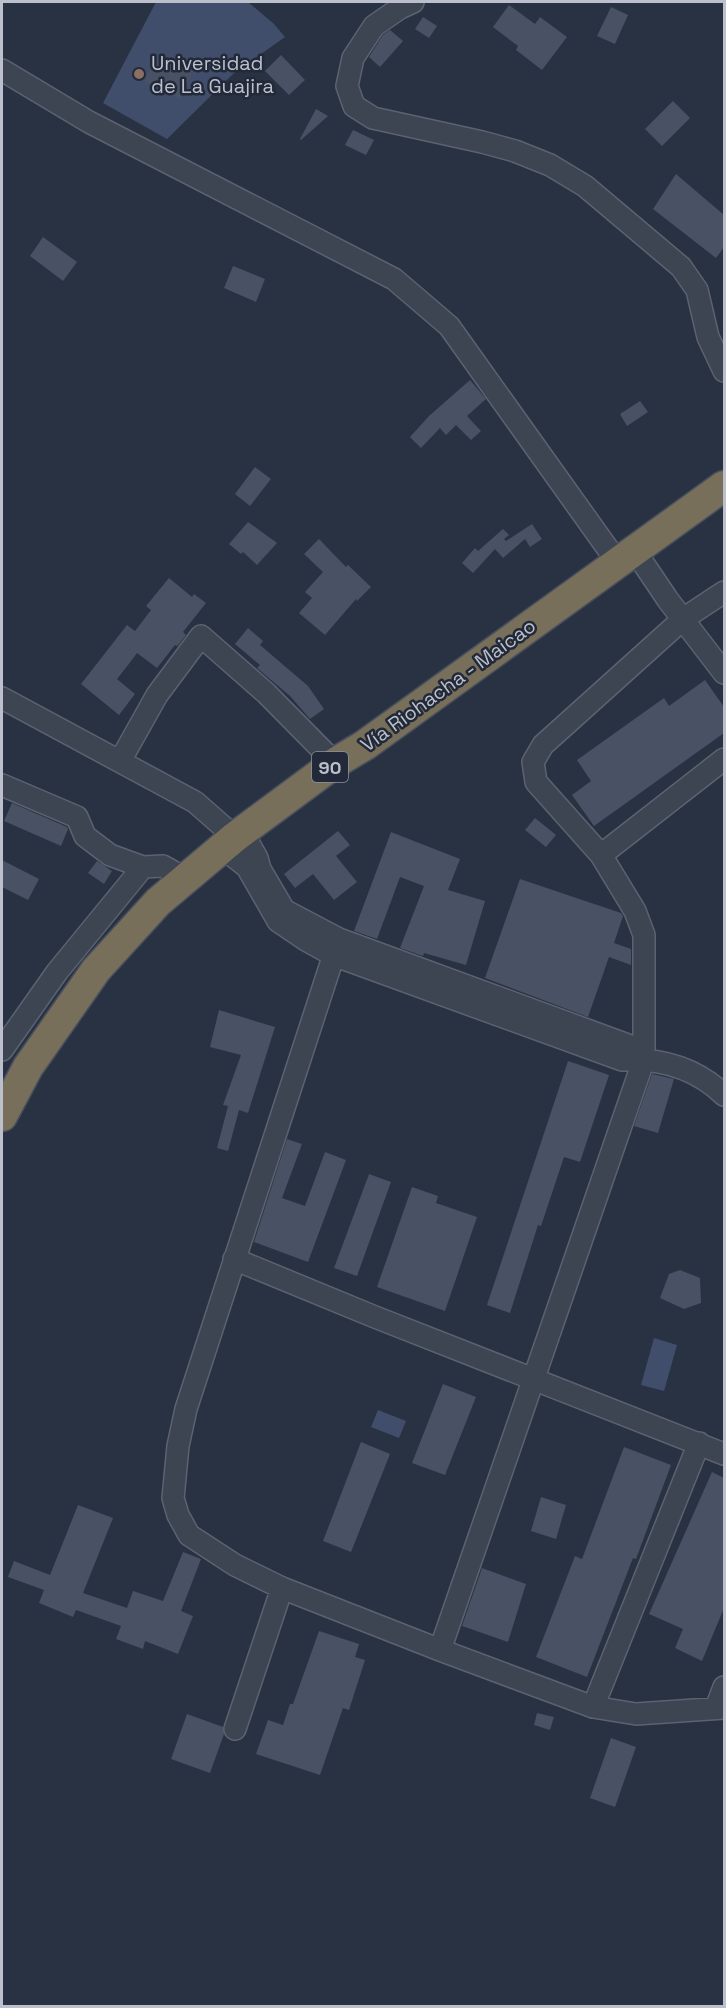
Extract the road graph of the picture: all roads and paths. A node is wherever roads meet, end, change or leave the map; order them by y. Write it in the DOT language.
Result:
graph roads {
  1 [pos="413,2"];
  2 [pos="2,70"];
  3 [pos="724,371"];
  4 [pos="724,486"];
  5 [pos="626,557"];
  6 [pos="724,592"];
  7 [pos="683,619"];
  8 [pos="724,673"];
  9 [pos="2,698"];
  10 [pos="724,759"];
  11 [pos="120,761"];
  12 [pos="335,763"];
  13 [pos="2,785"];
  14 [pos="233,838"];
  15 [pos="601,855"];
  16 [pos="143,867"];
  17 [pos="184,878"];
  18 [pos="336,947"];
  19 [pos="2,1050"];
  20 [pos="644,1059"];
  21 [pos="724,1095"];
  22 [pos="2,1116"];
  23 [pos="234,1259"];
  24 [pos="534,1378"];
  25 [pos="699,1443"];
  26 [pos="724,1454"];
  27 [pos="282,1588"];
  28 [pos="440,1650"];
  29 [pos="724,1687"];
  30 [pos="593,1707"];
  31 [pos="720,1708"];
  32 [pos="235,1730"];
  1 -- 3 [label="street"];
  2 -- 5 [label="street"];
  4 -- 5 [label="highway, Vía Riohacha - Maicao / 90"];
  5 -- 7 [label="street"];
  5 -- 12 [label="highway, Vía Riohacha - Maicao / 90"];
  6 -- 7 [label="street"];
  7 -- 8 [label="street"];
  7 -- 15 [label="street"];
  9 -- 11 [label="street"];
  10 -- 15 [label="street"];
  11 -- 12 [label="street"];
  11 -- 14 [label="street"];
  12 -- 14 [label="highway, Vía Riohacha - Maicao / 90"];
  13 -- 16 [label="street"];
  14 -- 17 [label="highway, Vía Riohacha - Maicao / 90"];
  14 -- 18 [label="street"];
  15 -- 20 [label="street"];
  16 -- 17 [label="street"];
  16 -- 19 [label="street"];
  17 -- 22 [label="highway, Vía Riohacha - Maicao / 90"];
  18 -- 20 [label="street"];
  18 -- 23 [label="street"];
  20 -- 21 [label="street"];
  20 -- 24 [label="street"];
  23 -- 24 [label="street"];
  23 -- 27 [label="street"];
  24 -- 25 [label="street"];
  24 -- 28 [label="street"];
  25 -- 26 [label="street"];
  25 -- 30 [label="street"];
  27 -- 28 [label="street"];
  27 -- 32 [label="street"];
  28 -- 30 [label="street"];
  29 -- 31 [label="street"];
  30 -- 31 [label="street"];
}
